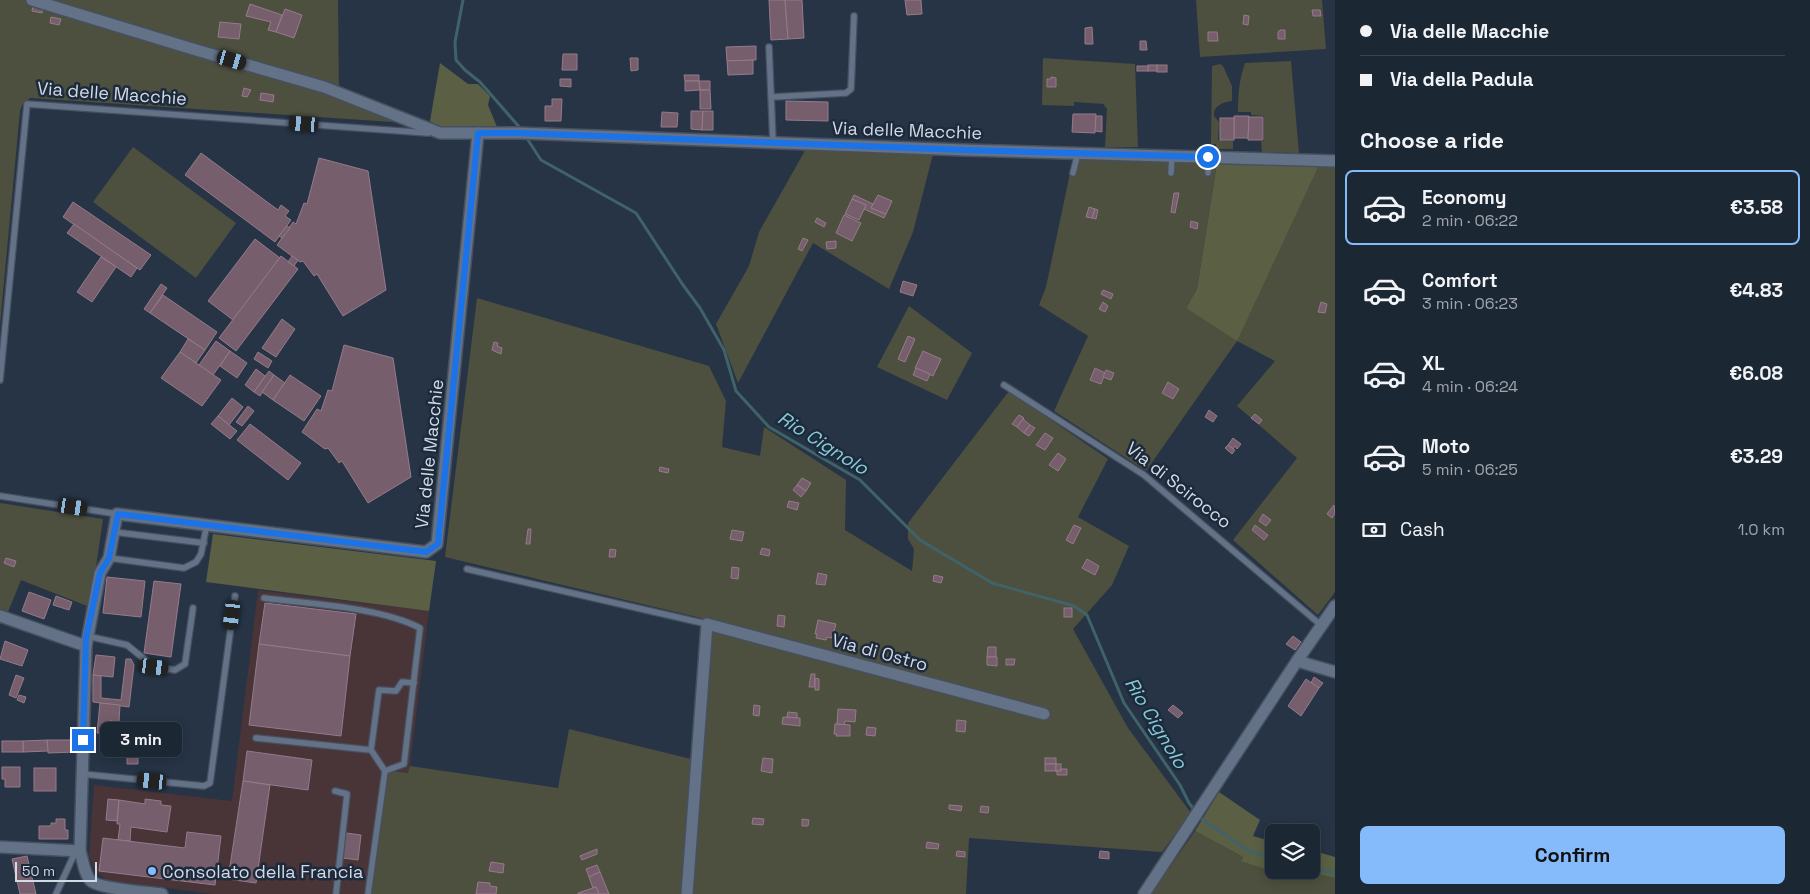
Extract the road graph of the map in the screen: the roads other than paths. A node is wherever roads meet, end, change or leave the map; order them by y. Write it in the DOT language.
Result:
graph roads {
  1 [pos="32,0"];
  2 [pos="854,16"];
  3 [pos="769,47"];
  4 [pos="772,97"];
  5 [pos="440,133"];
  6 [pos="478,133"];
  7 [pos="773,143"];
  8 [pos="1078,153"];
  9 [pos="1172,156"];
  10 [pos="1208,157"];
  11 [pos="1335,161"];
  12 [pos="1208,172"];
  13 [pos="1073,173"];
  14 [pos="1171,173"];
  15 [pos="0,380"];
  16 [pos="1004,384"];
  17 [pos="0,496"];
  18 [pos="118,514"];
  19 [pos="208,524"];
  20 [pos="114,532"];
  21 [pos="204,543"];
  22 [pos="109,558"];
  23 [pos="467,569"];
  24 [pos="235,596"];
  25 [pos="264,598"];
  26 [pos="1335,606"];
  27 [pos="193,608"];
  28 [pos="0,616"];
  29 [pos="708,622"];
  30 [pos="1322,626"];
  31 [pos="86,641"];
  32 [pos="1293,660"];
  33 [pos="1335,672"];
  34 [pos="414,682"];
  35 [pos="1044,714"];
  36 [pos="256,738"];
  37 [pos="372,750"];
  38 [pos="385,771"];
  39 [pos="82,774"];
  40 [pos="335,791"];
  41 [pos="0,847"];
  42 [pos="80,851"];
  43 [pos="56,894"];
  44 [pos="162,894"];
  45 [pos="336,894"];
  46 [pos="368,894"];
  47 [pos="687,894"];
  48 [pos="1144,894"];
  1 -- 5 [label="street, Via delle Macchie"];
  2 -- 4 [label="lane"];
  3 -- 4 [label="lane"];
  4 -- 7 [label="lane"];
  5 -- 6 [label="street, Via delle Macchie"];
  5 -- 15 [label="lane, Via delle Macchie"];
  6 -- 7 [label="street, Via delle Macchie"];
  6 -- 19 [label="street, Via delle Macchie"];
  7 -- 8 [label="street, Via delle Macchie"];
  8 -- 9 [label="street, Via delle Macchie"];
  8 -- 13 [label="lane"];
  9 -- 10 [label="street, Via delle Macchie"];
  9 -- 14 [label="lane"];
  10 -- 11 [label="street, Via delle Macchie"];
  10 -- 12 [label="lane"];
  16 -- 30 [label="lane, Via di Scirocco"];
  17 -- 18 [label="lane, Via delle Macchie"];
  18 -- 19 [label="street, Via delle Macchie"];
  18 -- 20 [label="street"];
  19 -- 21 [label="lane"];
  20 -- 21 [label="lane"];
  20 -- 22 [label="street"];
  21 -- 22 [label="lane"];
  22 -- 31 [label="street"];
  23 -- 29 [label="lane"];
  24 -- 39 [label="lane"];
  25 -- 34 [label="lane"];
  26 -- 30 [label="street"];
  27 -- 31 [label="lane"];
  28 -- 31 [label="street"];
  29 -- 35 [label="street, Via di Ostro"];
  29 -- 47 [label="street"];
  30 -- 32 [label="street"];
  31 -- 39 [label="street"];
  32 -- 33 [label="street"];
  32 -- 48 [label="street"];
  34 -- 37 [label="lane"];
  34 -- 38 [label="lane"];
  36 -- 37 [label="lane"];
  37 -- 38 [label="lane"];
  38 -- 46 [label="lane"];
  39 -- 42 [label="street"];
  40 -- 45 [label="lane"];
  41 -- 42 [label="street"];
  42 -- 43 [label="lane"];
  42 -- 44 [label="street"];
}
